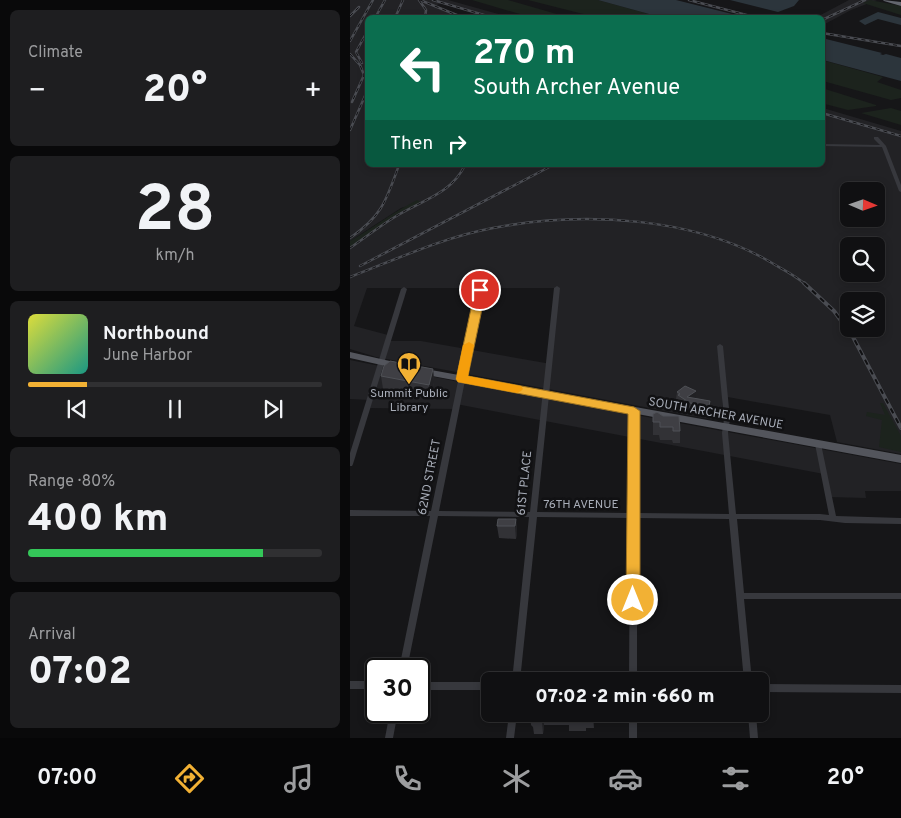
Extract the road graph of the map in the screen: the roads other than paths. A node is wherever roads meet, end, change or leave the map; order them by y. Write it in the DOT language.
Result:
graph roads {
  1 [pos="889,1"];
  2 [pos="901,4"];
  3 [pos="876,138"];
  4 [pos="825,145"];
  5 [pos="884,146"];
  6 [pos="901,190"];
  7 [pos="557,288"];
  8 [pos="404,289"];
  9 [pos="480,290"];
  10 [pos="720,346"];
  11 [pos="350,355"];
  12 [pos="381,362"];
  13 [pos="462,379"];
  14 [pos="546,394"];
  15 [pos="634,411"];
  16 [pos="726,427"];
  17 [pos="818,444"];
  18 [pos="901,459"];
  19 [pos="350,464"];
  20 [pos="350,513"];
  21 [pos="434,514"];
  22 [pos="533,514"];
  23 [pos="633,515"];
  24 [pos="733,516"];
  25 [pos="833,518"];
  26 [pos="901,520"];
  27 [pos="741,596"];
  28 [pos="901,596"];
  29 [pos="405,658"];
  30 [pos="517,672"];
  31 [pos="633,672"];
  32 [pos="747,672"];
  33 [pos="350,685"];
  34 [pos="365,685"];
  35 [pos="430,686"];
  36 [pos="481,686"];
  37 [pos="769,688"];
  38 [pos="901,689"];
  39 [pos="512,722"];
  40 [pos="633,722"];
  41 [pos="753,722"];
  42 [pos="392,723"];
  43 [pos="389,738"];
  44 [pos="510,738"];
  45 [pos="632,738"];
  46 [pos="754,738"];
  1 -- 2 [label="highway"];
  3 -- 5 [label="street"];
  4 -- 5 [label="street"];
  5 -- 6 [label="street"];
  7 -- 14 [label="street, 61ST PLACE"];
  8 -- 12 [label="street"];
  9 -- 13 [label="street, 62ND STREET"];
  10 -- 16 [label="street"];
  11 -- 12 [label="main road, SOUTH ARCHER AVENUE"];
  12 -- 13 [label="main road, SOUTH ARCHER AVENUE"];
  12 -- 19 [label="street"];
  13 -- 14 [label="main road, SOUTH ARCHER AVENUE"];
  13 -- 21 [label="street, 62ND STREET"];
  14 -- 15 [label="main road, SOUTH ARCHER AVENUE"];
  14 -- 22 [label="street, 61ST PLACE"];
  15 -- 16 [label="main road, SOUTH ARCHER AVENUE"];
  15 -- 23 [label="street"];
  16 -- 17 [label="main road, SOUTH ARCHER AVENUE"];
  16 -- 24 [label="street"];
  17 -- 18 [label="main road, SOUTH ARCHER AVENUE"];
  17 -- 25 [label="street"];
  20 -- 21 [label="street, 76TH AVENUE"];
  21 -- 22 [label="street, 76TH AVENUE"];
  21 -- 29 [label="street, 62ND STREET"];
  22 -- 23 [label="street, 76TH AVENUE"];
  22 -- 30 [label="street, 61ST PLACE"];
  23 -- 24 [label="street, 76TH AVENUE"];
  23 -- 31 [label="street"];
  24 -- 25 [label="street, 76TH AVENUE"];
  24 -- 27 [label="street"];
  25 -- 26 [label="street, 76TH AVENUE"];
  27 -- 28 [label="street"];
  27 -- 32 [label="street"];
  33 -- 34 [label="street"];
  35 -- 36 [label="street"];
  37 -- 38 [label="street"];
  39 -- 44 [label="street"];
  40 -- 45 [label="street"];
  41 -- 46 [label="street"];
  42 -- 43 [label="street"];
}
